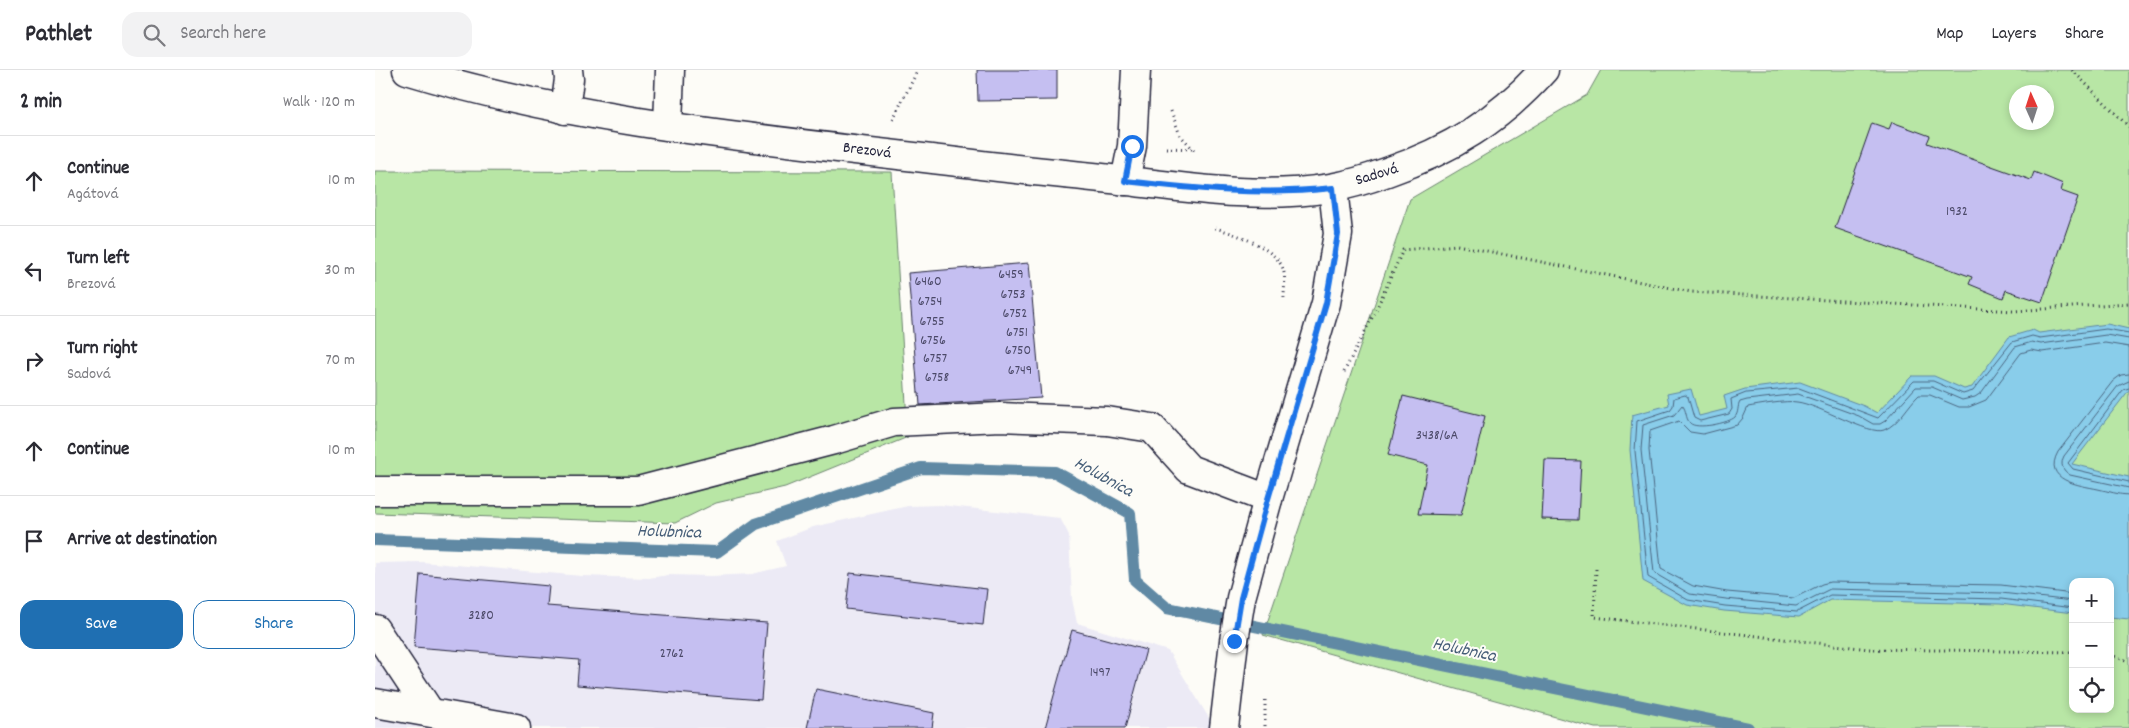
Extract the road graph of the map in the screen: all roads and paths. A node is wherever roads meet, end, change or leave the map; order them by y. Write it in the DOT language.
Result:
graph roads {
  1 [pos="407,70"];
  2 [pos="569,70"];
  3 [pos="670,70"];
  4 [pos="918,70"];
  5 [pos="1135,70"];
  6 [pos="1544,70"];
  7 [pos="2072,70"];
  8 [pos="1170,109"];
  9 [pos="565,110"];
  10 [pos="892,122"];
  11 [pos="668,126"];
  12 [pos="2129,127"];
  13 [pos="1198,154"];
  14 [pos="1125,181"];
  15 [pos="1333,188"];
  16 [pos="1209,226"];
  17 [pos="1284,298"];
  18 [pos="2129,303"];
  19 [pos="1375,312"];
  20 [pos="375,491"];
  21 [pos="1268,499"];
  22 [pos="1596,569"];
  23 [pos="375,629"];
  24 [pos="2069,652"];
  25 [pos="2114,656"];
  26 [pos="2129,661"];
  27 [pos="375,703"];
  28 [pos="430,712"];
  29 [pos="516,728"];
  30 [pos="1224,728"];
  1 -- 9 [label="street, Brezová"];
  2 -- 9 [label="street"];
  3 -- 11 [label="street"];
  4 -- 10 [label="path"];
  5 -- 14 [label="street"];
  6 -- 15 [label="street, Sadová"];
  7 -- 12 [label="path"];
  8 -- 13 [label="path"];
  9 -- 11 [label="street, Brezová"];
  11 -- 14 [label="street, Brezová"];
  14 -- 15 [label="street, Brezová"];
  15 -- 21 [label="street, Sadová"];
  16 -- 17 [label="path"];
  18 -- 19 [label="path"];
  20 -- 21 [label="street"];
  21 -- 30 [label="street, Sadová"];
  22 -- 24 [label="path"];
  23 -- 28 [label="street"];
  25 -- 26 [label="path"];
  27 -- 28 [label="street"];
  28 -- 29 [label="street"];
}
